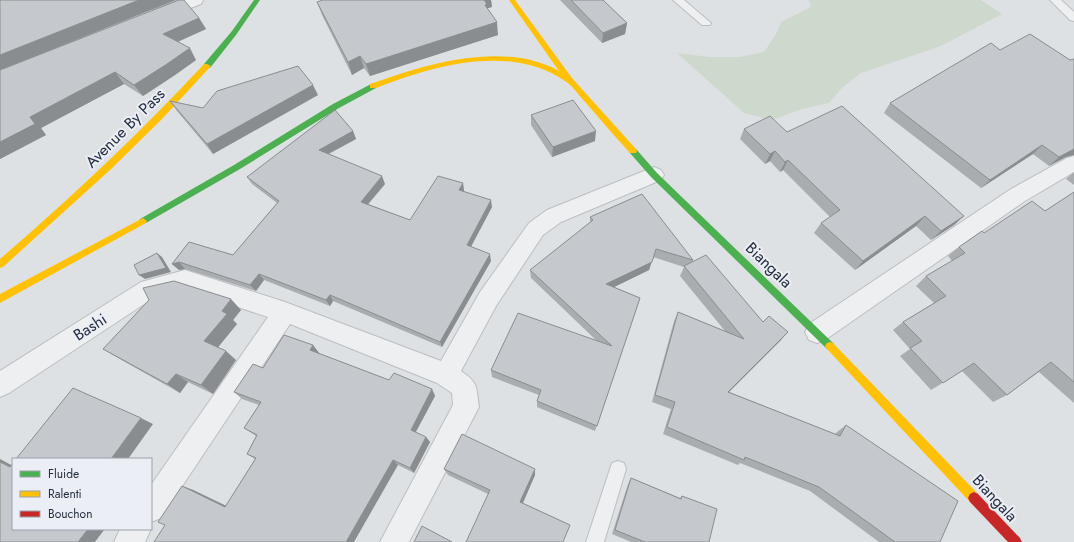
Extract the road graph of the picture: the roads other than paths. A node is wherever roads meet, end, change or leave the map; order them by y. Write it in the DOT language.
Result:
graph roads {
  1 [pos="195,0"];
  2 [pos="257,0"];
  3 [pos="512,0"];
  4 [pos="678,0"];
  5 [pos="1055,0"];
  6 [pos="1074,18"];
  7 [pos="145,20"];
  8 [pos="706,23"];
  9 [pos="569,80"];
  10 [pos="1074,163"];
  11 [pos="654,175"];
  12 [pos="0,264"];
  13 [pos="0,298"];
  14 [pos="285,312"];
  15 [pos="817,332"];
  16 [pos="446,374"];
  17 [pos="0,385"];
  18 [pos="618,469"];
  19 [pos="152,507"];
  20 [pos="136,530"];
  21 [pos="128,542"];
  22 [pos="394,542"];
  23 [pos="595,542"];
  24 [pos="1016,542"];
  1 -- 7 [label="street"];
  2 -- 12 [label="main road, Avenue By Pass"];
  3 -- 9 [label="main road, Biangala"];
  4 -- 8 [label="lane"];
  5 -- 6 [label="lane"];
  9 -- 11 [label="main road, Biangala"];
  9 -- 13 [label="main road"];
  10 -- 15 [label="street"];
  11 -- 15 [label="main road, Biangala"];
  11 -- 16 [label="street"];
  14 -- 16 [label="street"];
  14 -- 17 [label="street, Bashi"];
  14 -- 19 [label="street"];
  15 -- 24 [label="main road, Biangala"];
  16 -- 22 [label="street"];
  18 -- 23 [label="lane"];
  20 -- 21 [label="street"];
}
